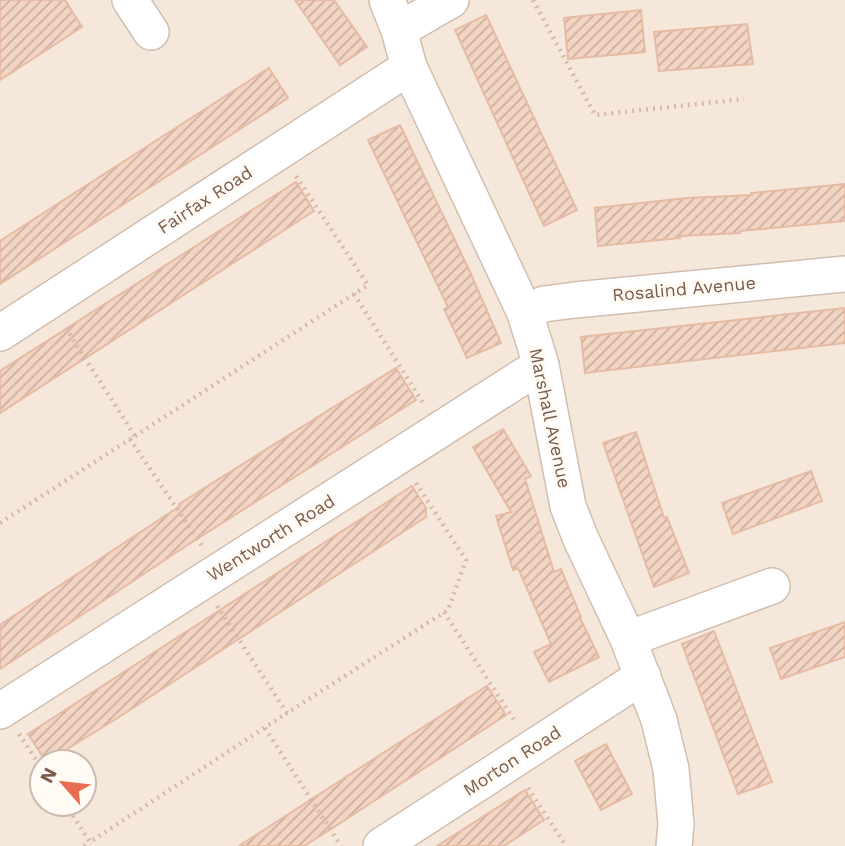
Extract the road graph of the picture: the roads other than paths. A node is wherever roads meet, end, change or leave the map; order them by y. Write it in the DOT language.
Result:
graph roads {
  1 [pos="130,0"];
  2 [pos="451,0"];
  3 [pos="393,15"];
  4 [pos="151,32"];
  5 [pos="409,67"];
  6 [pos="845,274"];
  7 [pos="525,313"];
  8 [pos="0,333"];
  9 [pos="541,365"];
  10 [pos="772,586"];
  11 [pos="628,639"];
  12 [pos="643,676"];
  13 [pos="1,710"];
  14 [pos="381,846"];
  15 [pos="674,846"];
  1 -- 4 [label="street"];
  2 -- 3 [label="street"];
  3 -- 5 [label="street, Marshall Avenue"];
  5 -- 7 [label="street, Marshall Avenue"];
  5 -- 8 [label="street, Fairfax Road"];
  6 -- 7 [label="street, Rosalind Avenue"];
  7 -- 9 [label="street, Marshall Avenue"];
  9 -- 11 [label="street, Marshall Avenue"];
  9 -- 13 [label="street, Wentworth Road"];
  10 -- 11 [label="street"];
  11 -- 12 [label="street, Marshall Avenue"];
  12 -- 14 [label="street, Morton Road"];
  12 -- 15 [label="street, Marshall Avenue"];
}
